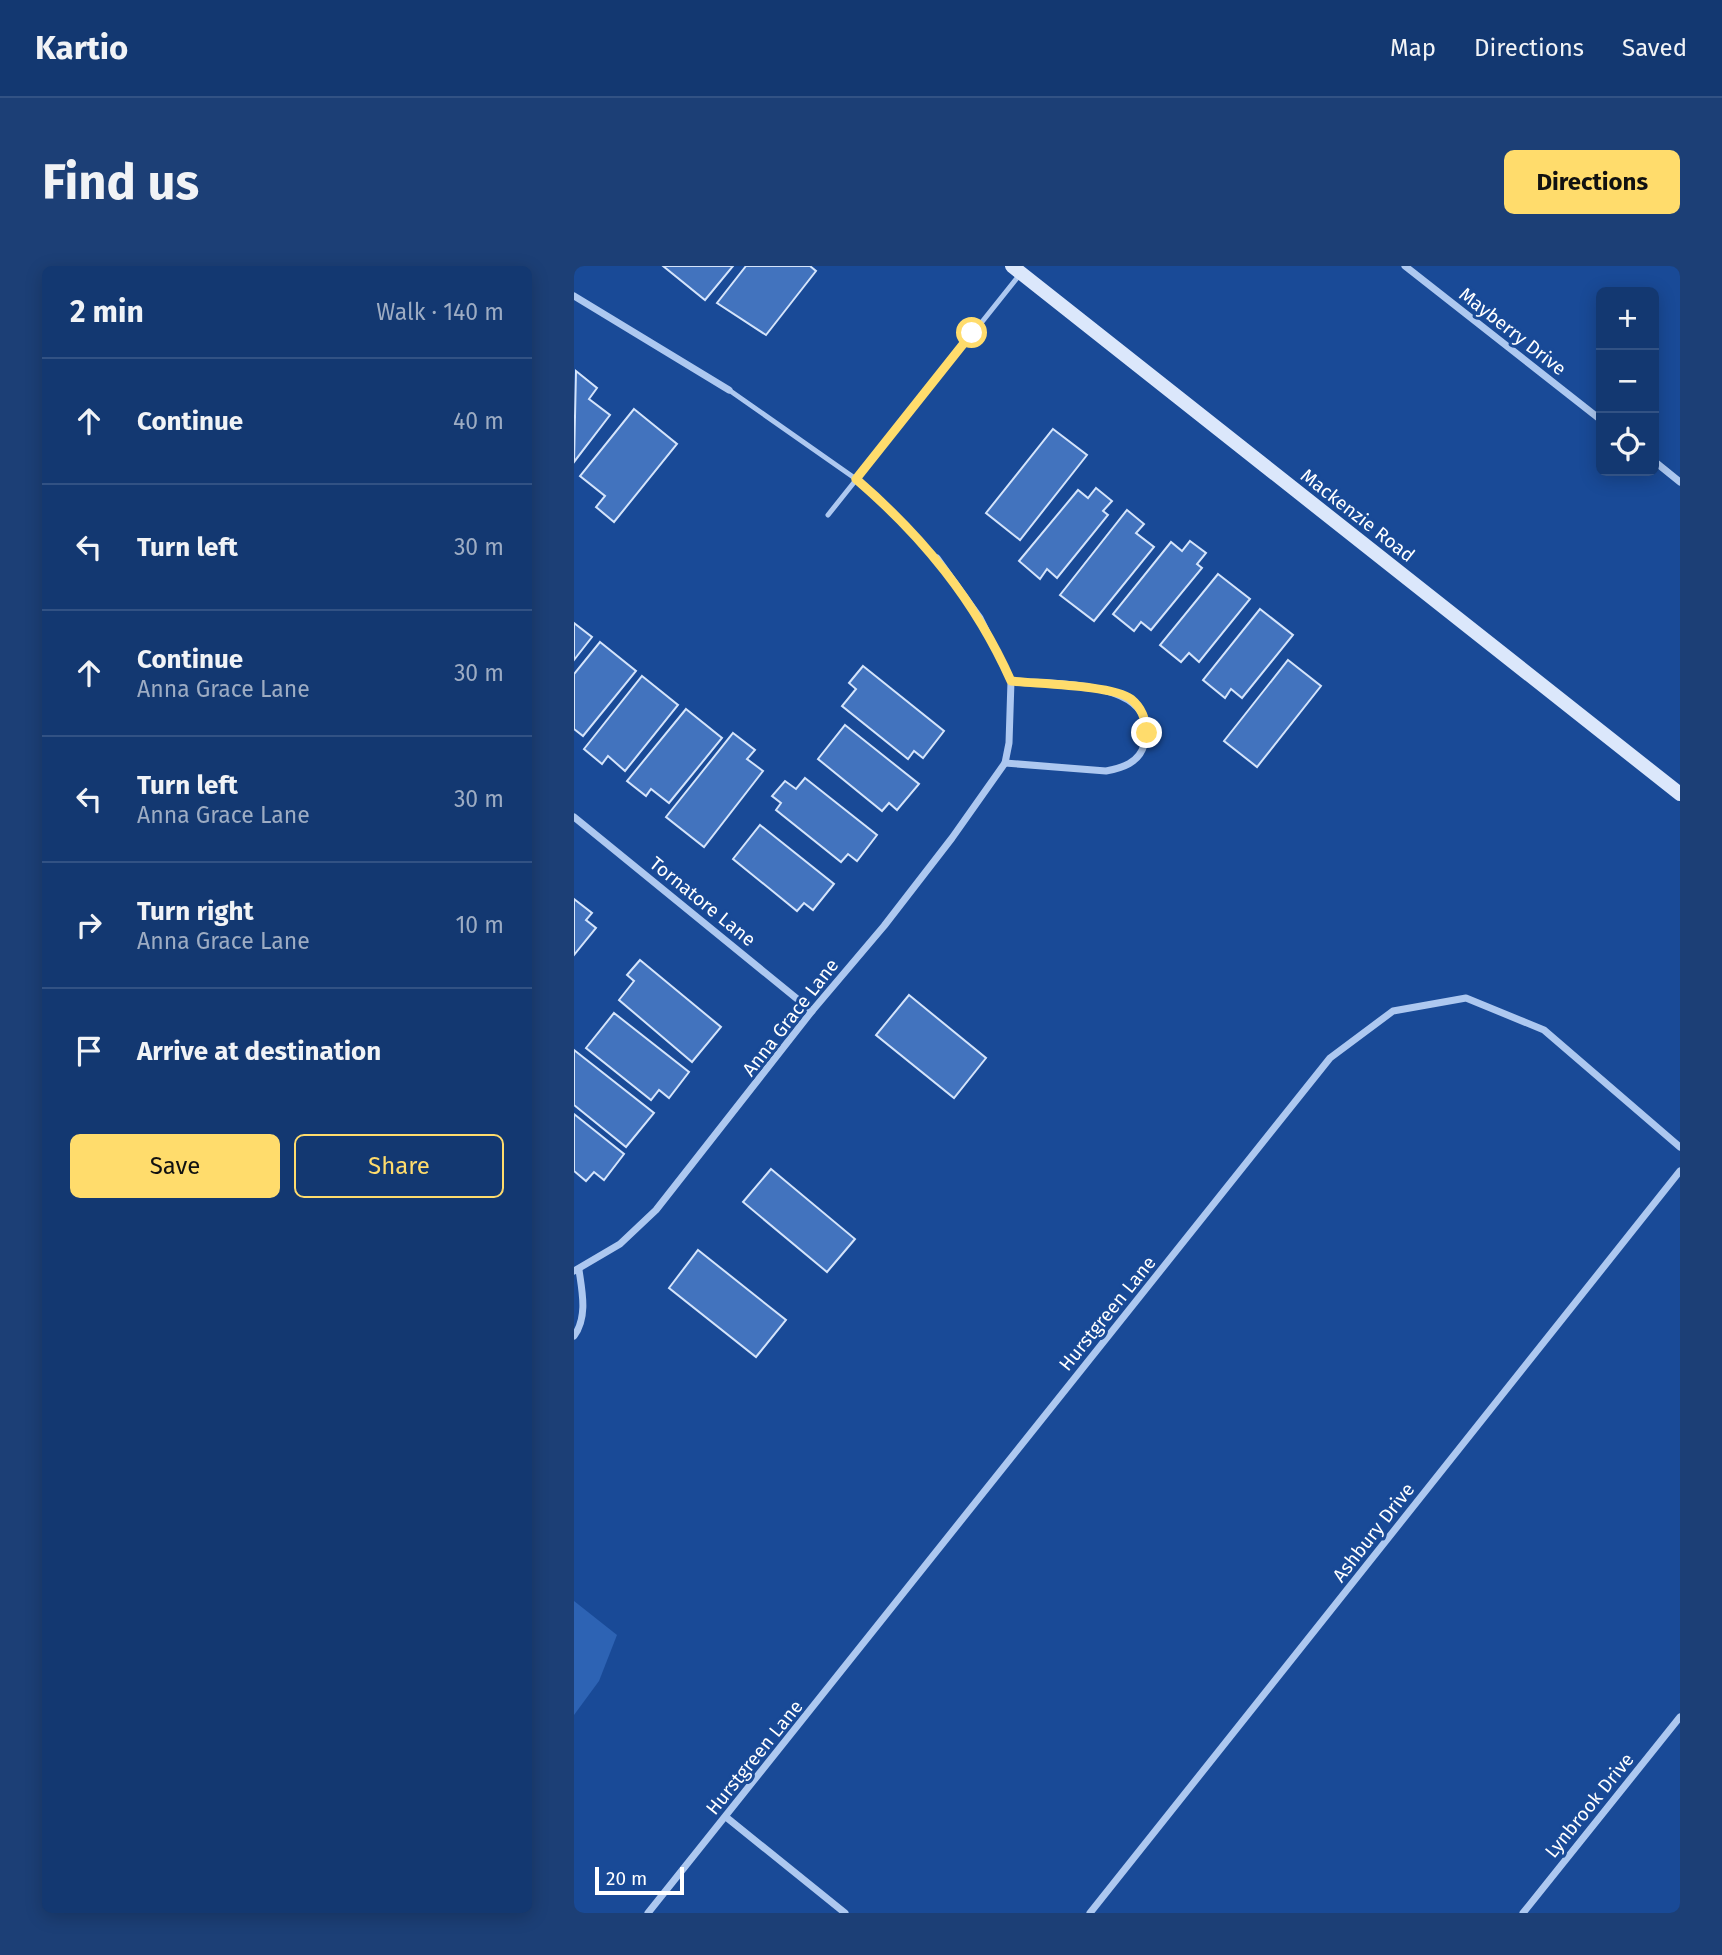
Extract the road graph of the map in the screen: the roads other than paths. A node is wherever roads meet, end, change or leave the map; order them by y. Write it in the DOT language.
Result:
graph roads {
  1 [pos="1405,266"];
  2 [pos="1016,269"];
  3 [pos="574,296"];
  4 [pos="729,390"];
  5 [pos="1596,416"];
  6 [pos="1659,464"];
  7 [pos="1678,477"];
  8 [pos="856,479"];
  9 [pos="828,515"];
  10 [pos="937,558"];
  11 [pos="1011,681"];
  12 [pos="1004,763"];
  13 [pos="1680,794"];
  14 [pos="574,817"];
  15 [pos="812,1011"];
  16 [pos="1680,1147"];
  17 [pos="1680,1171"];
  18 [pos="577,1270"];
  19 [pos="574,1336"];
  20 [pos="1680,1717"];
  21 [pos="726,1816"];
  22 [pos="648,1913"];
  23 [pos="845,1913"];
  24 [pos="1090,1913"];
  25 [pos="1523,1913"];
  1 -- 5 [label="street, Mayberry Drive"];
  2 -- 8 [label="lane"];
  2 -- 13 [label="main road, Mackenzie Road"];
  3 -- 4 [label="street"];
  4 -- 8 [label="lane"];
  6 -- 7 [label="street"];
  8 -- 9 [label="lane"];
  8 -- 10 [label="lane"];
  10 -- 11 [label="street, Anna Grace Lane"];
  11 -- 12 [label="street, Anna Grace Lane"];
  11 -- 12 [label="street"];
  12 -- 15 [label="street, Anna Grace Lane"];
  14 -- 15 [label="street, Tornatore Lane"];
  15 -- 18 [label="street, Anna Grace Lane"];
  16 -- 21 [label="street, Hurstgreen Lane"];
  17 -- 24 [label="street, Ashbury Drive"];
  18 -- 19 [label="street, Anna Grace Lane"];
  20 -- 25 [label="street, Lynbrook Drive"];
  21 -- 22 [label="street, Hurstgreen Lane"];
  21 -- 23 [label="street"];
}
